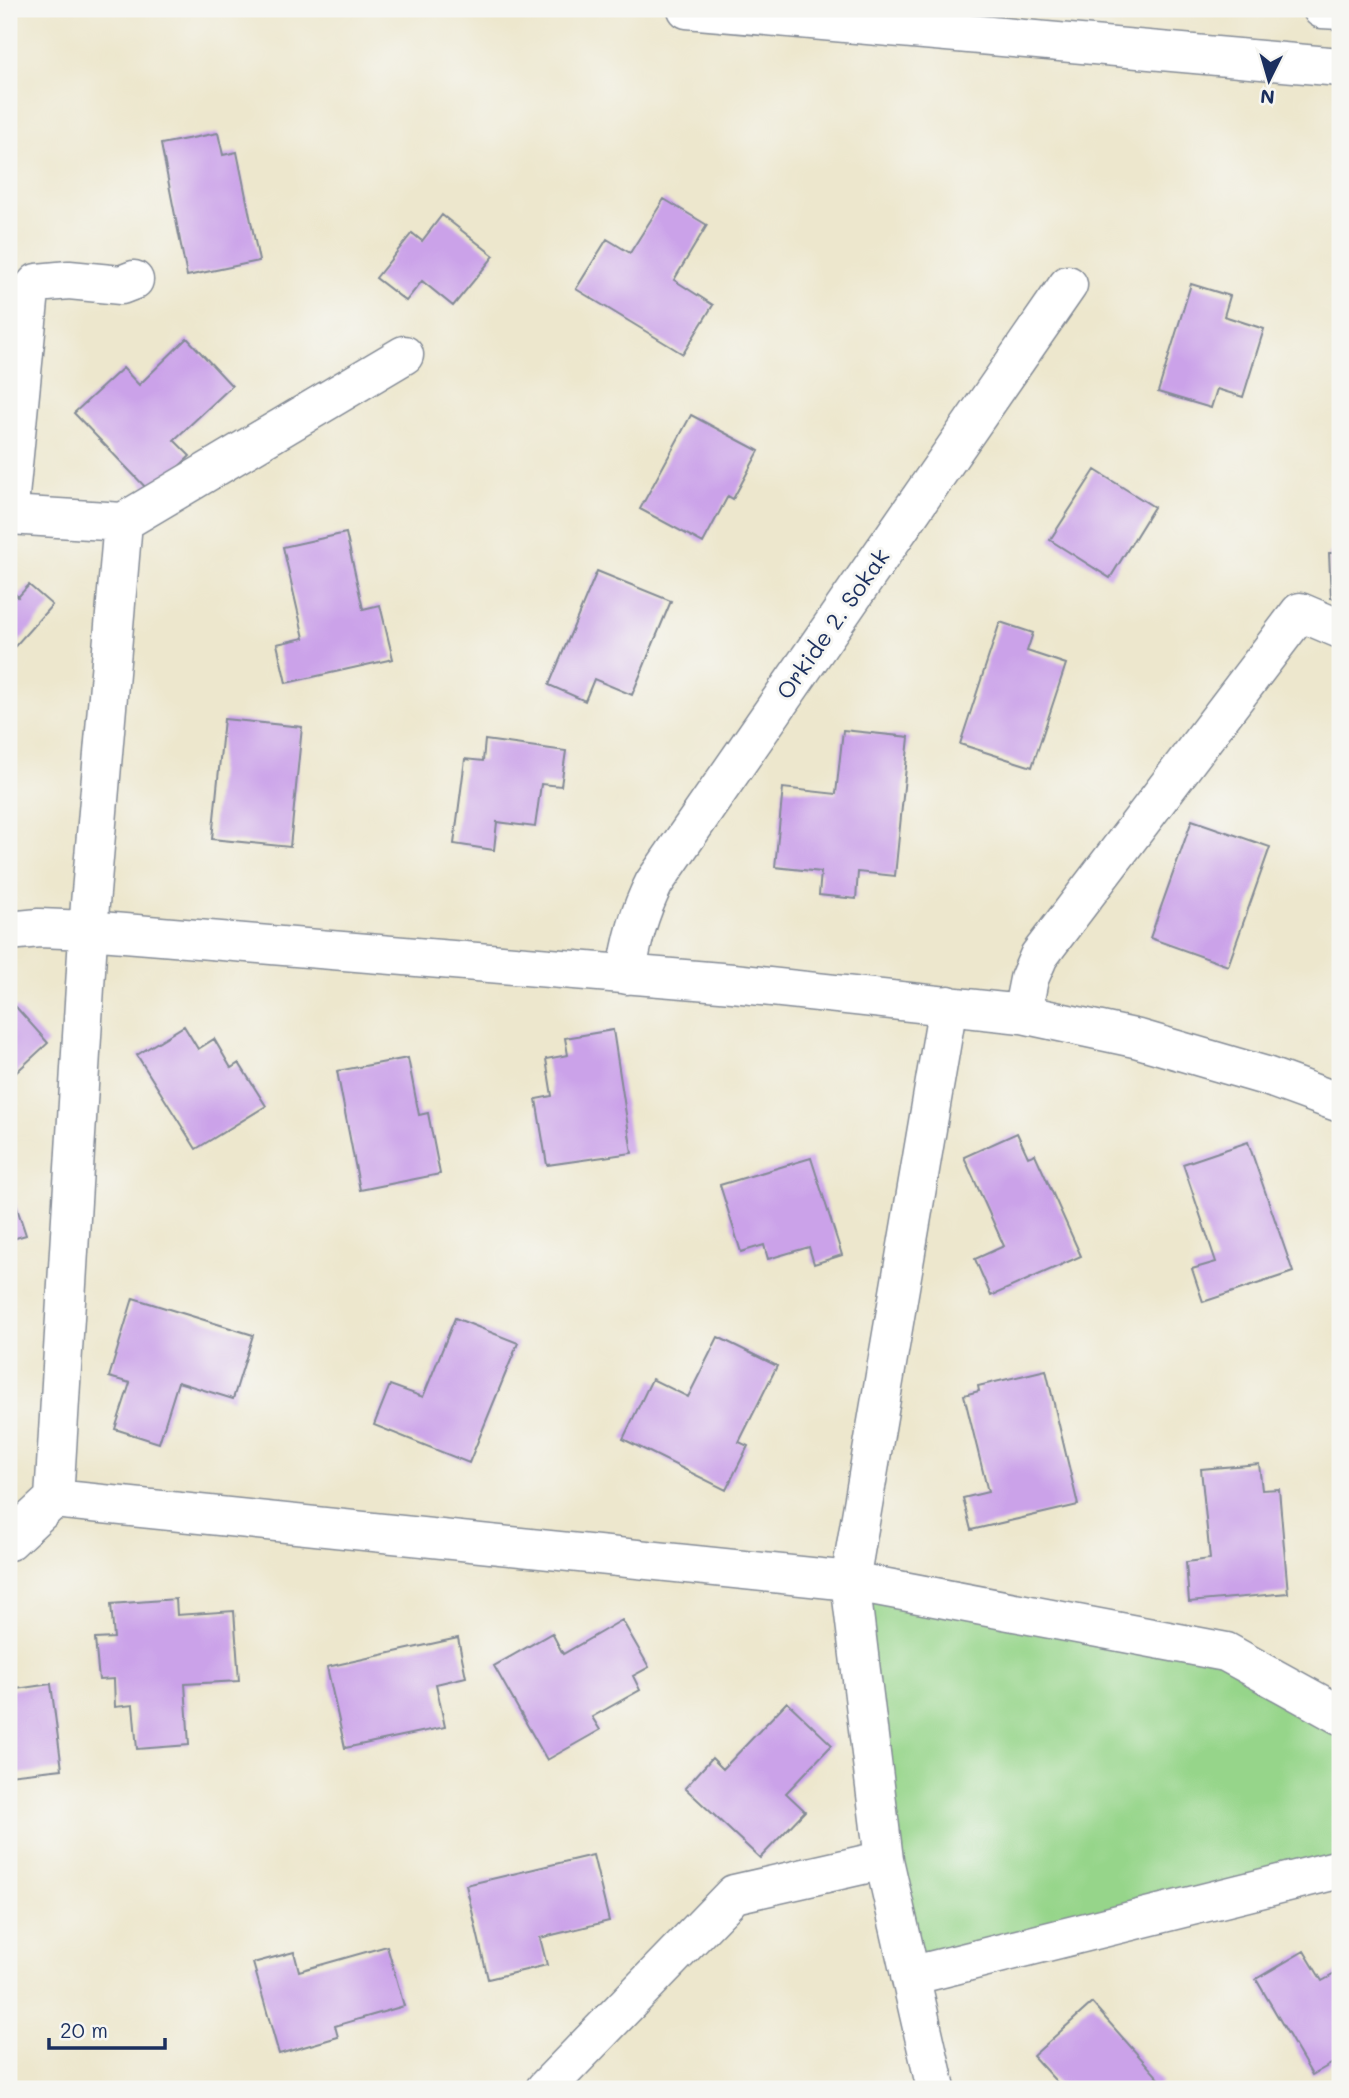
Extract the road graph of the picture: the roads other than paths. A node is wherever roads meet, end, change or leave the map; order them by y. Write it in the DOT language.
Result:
graph roads {
  1 [pos="687,9"];
  2 [pos="1322,9"];
  3 [pos="1340,10"];
  4 [pos="1340,67"];
  5 [pos="134,280"];
  6 [pos="1068,285"];
  7 [pos="404,355"];
  8 [pos="9,506"];
  9 [pos="9,515"];
  10 [pos="123,522"];
  11 [pos="1340,629"];
  12 [pos="88,930"];
  13 [pos="9,931"];
  14 [pos="627,975"];
  15 [pos="948,1005"];
  16 [pos="1022,1014"];
  17 [pos="1340,1103"];
  18 [pos="54,1499"];
  19 [pos="9,1541"];
  20 [pos="850,1581"];
  21 [pos="1340,1716"];
  22 [pos="884,1860"];
  23 [pos="1340,1869"];
  24 [pos="910,1976"];
  25 [pos="545,2089"];
  26 [pos="936,2089"];
  1 -- 4 [label="street"];
  2 -- 3 [label="street"];
  5 -- 8 [label="street"];
  6 -- 14 [label="street, Orkide 2. Sokak"];
  7 -- 10 [label="street"];
  9 -- 10 [label="street"];
  10 -- 12 [label="street"];
  11 -- 16 [label="street"];
  12 -- 13 [label="street"];
  12 -- 14 [label="street"];
  12 -- 18 [label="street"];
  14 -- 15 [label="street"];
  15 -- 16 [label="street"];
  15 -- 20 [label="street"];
  16 -- 17 [label="street"];
  18 -- 19 [label="street"];
  18 -- 20 [label="street"];
  20 -- 21 [label="street"];
  20 -- 22 [label="street"];
  22 -- 24 [label="street"];
  22 -- 25 [label="street"];
  23 -- 24 [label="street"];
  24 -- 26 [label="street"];
}
